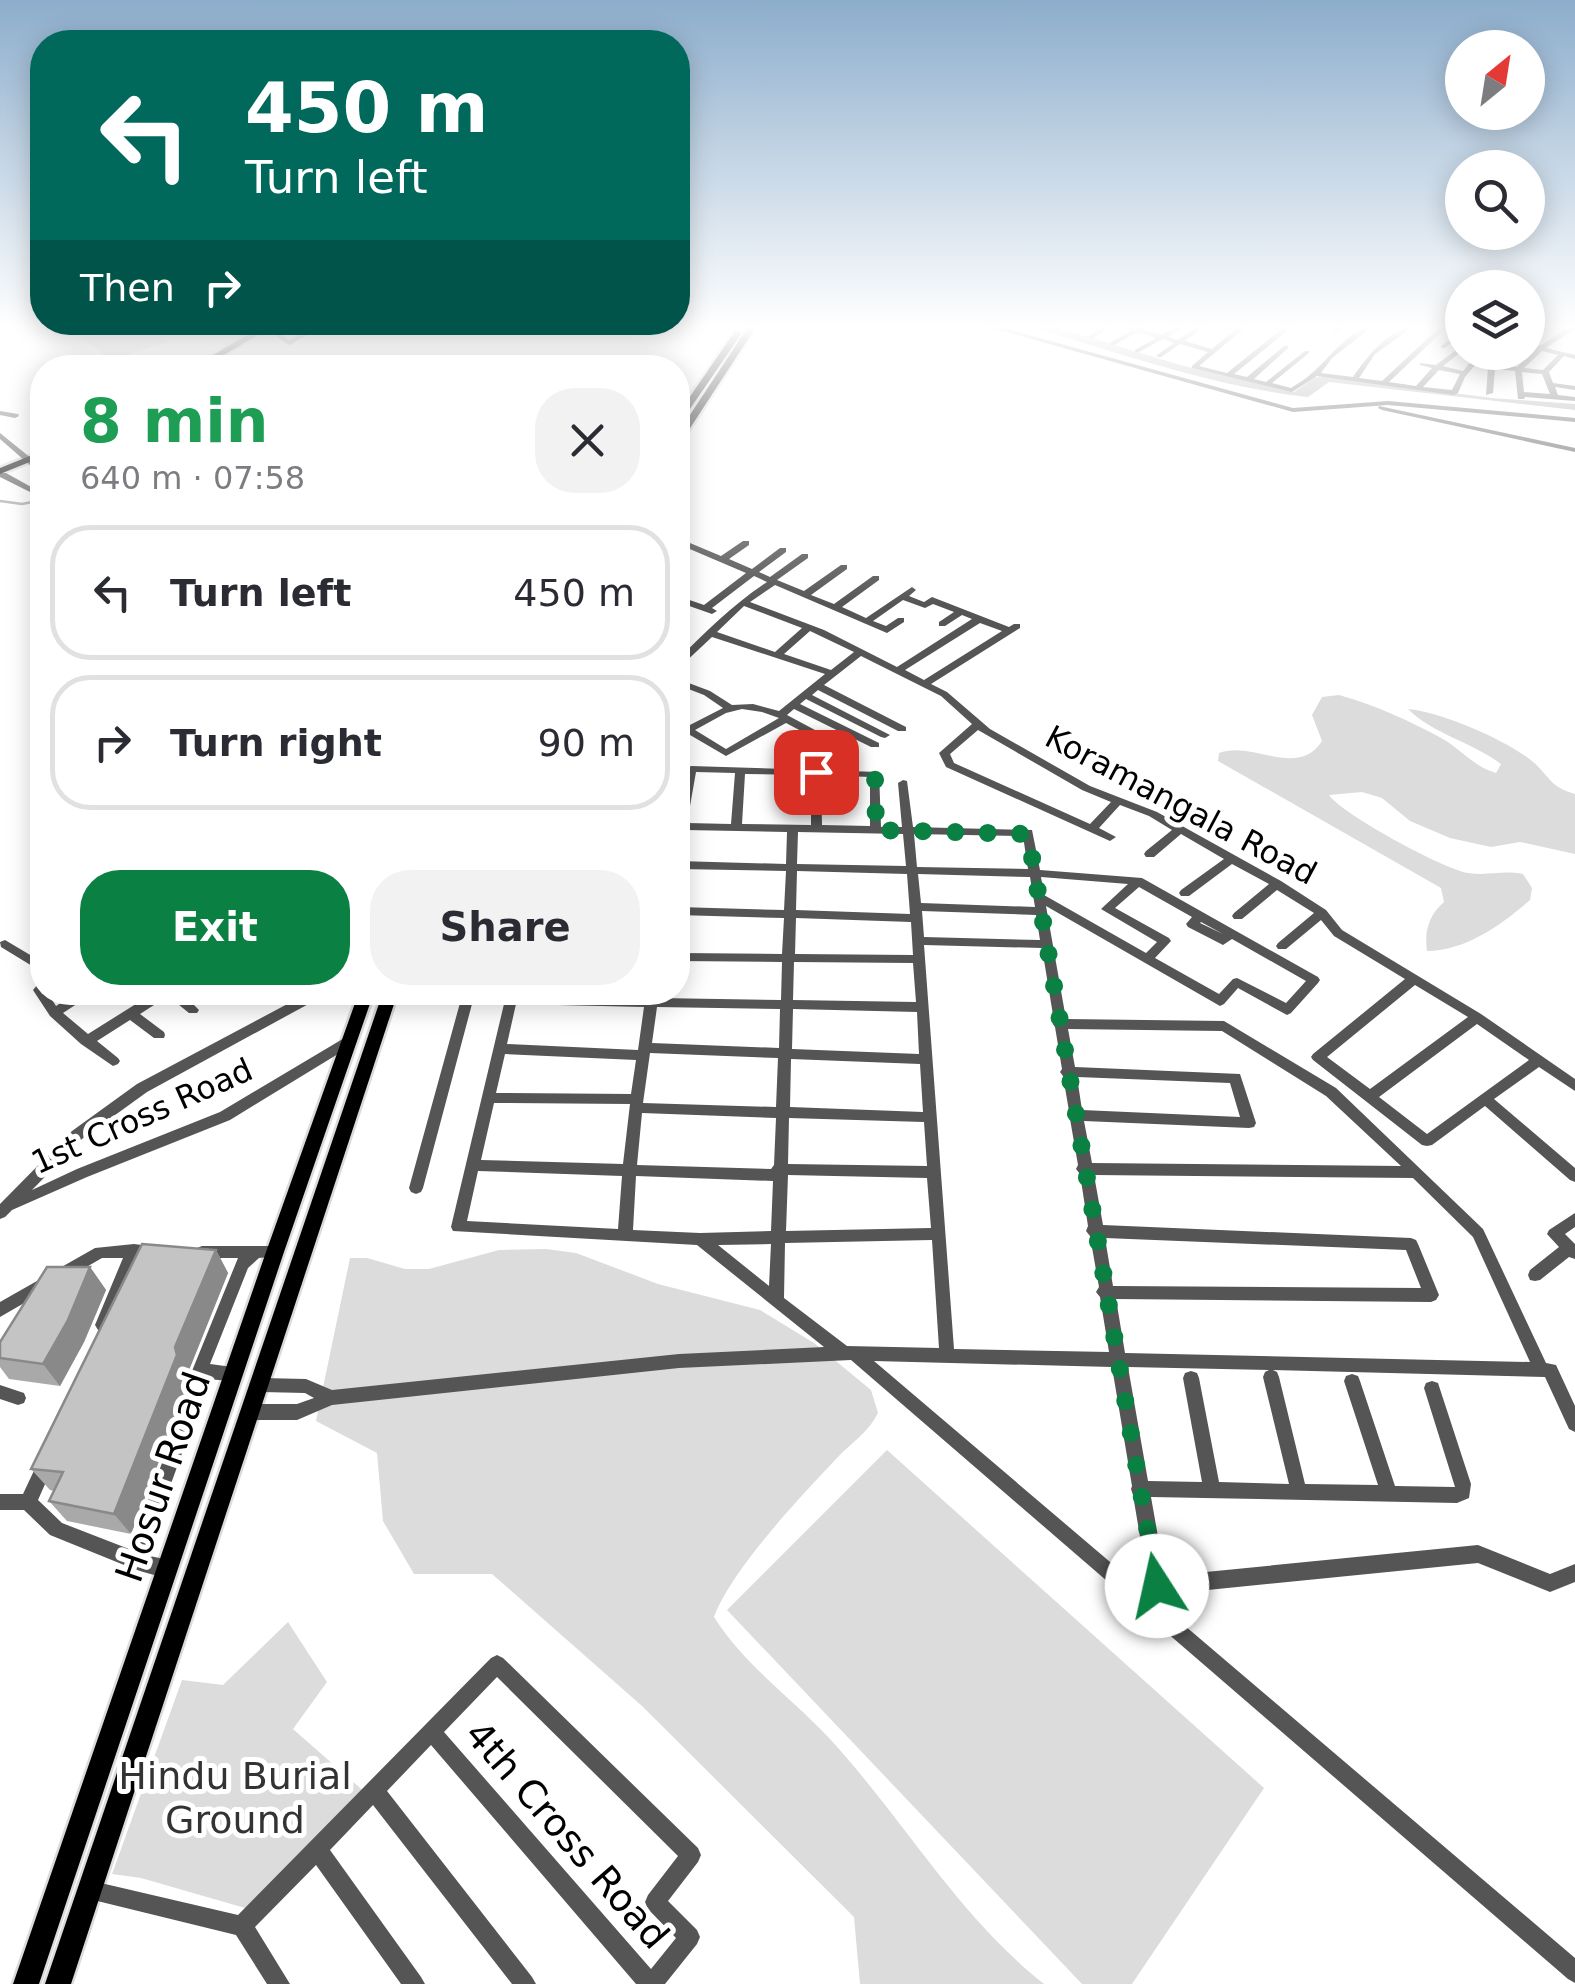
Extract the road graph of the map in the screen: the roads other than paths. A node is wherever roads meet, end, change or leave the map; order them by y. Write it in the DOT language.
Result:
graph roads {
  1 [pos="1429,420"];
  2 [pos="1462,420"];
  3 [pos="1482,420"];
  4 [pos="1502,420"];
  5 [pos="1522,420"];
  6 [pos="1542,420"];
  7 [pos="1562,420"];
  8 [pos="1440,422"];
  9 [pos="1462,426"];
  10 [pos="1481,430"];
  11 [pos="1503,434"];
  12 [pos="0,435"];
  13 [pos="1523,438"];
  14 [pos="1544,443"];
  15 [pos="1561,447"];
  16 [pos="1575,450"];
  17 [pos="29,462"];
  18 [pos="1,474"];
  19 [pos="30,490"];
  20 [pos="746,542"];
  21 [pos="690,546"];
  22 [pos="783,550"];
  23 [pos="805,556"];
  24 [pos="722,560"];
  25 [pos="844,568"];
  26 [pos="752,572"];
  27 [pos="876,578"];
  28 [pos="772,581"];
  29 [pos="805,595"];
  30 [pos="744,602"];
  31 [pos="690,604"];
  32 [pos="706,608"];
  33 [pos="835,608"];
  34 [pos="962,612"];
  35 [pos="729,616"];
  36 [pos="862,619"];
  37 [pos="979,619"];
  38 [pos="901,620"];
  39 [pos="942,624"];
  40 [pos="808,628"];
  41 [pos="709,633"];
  42 [pos="829,636"];
  43 [pos="690,652"];
  44 [pos="860,652"];
  45 [pos="777,655"];
  46 [pos="897,671"];
  47 [pos="834,674"];
  48 [pos="924,684"];
  49 [pos="817,686"];
  50 [pos="690,687"];
  51 [pos="805,695"];
  52 [pos="793,704"];
  53 [pos="730,708"];
  54 [pos="783,716"];
  55 [pos="690,724"];
  56 [pos="979,724"];
  57 [pos="902,730"];
  58 [pos="690,731"];
  59 [pos="885,735"];
  60 [pos="824,739"];
  61 [pos="875,745"];
  62 [pos="740,771"];
  63 [pos="816,772"];
  64 [pos="690,773"];
  65 [pos="902,783"];
  66 [pos="1118,801"];
  67 [pos="690,826"];
  68 [pos="736,827"];
  69 [pos="793,828"];
  70 [pos="817,829"];
  71 [pos="1092,829"];
  72 [pos="1180,829"];
  73 [pos="876,830"];
  74 [pos="909,830"];
  75 [pos="1110,837"];
  76 [pos="1150,854"];
  77 [pos="1232,858"];
  78 [pos="690,865"];
  79 [pos="792,866"];
  80 [pos="912,870"];
  81 [pos="1034,873"];
  82 [pos="1138,882"];
  83 [pos="1277,884"];
  84 [pos="1185,893"];
  85 [pos="1039,904"];
  86 [pos="690,911"];
  87 [pos="916,912"];
  88 [pos="1322,913"];
  89 [pos="792,914"];
  90 [pos="1238,916"];
  91 [pos="917,941"];
  92 [pos="5,944"];
  93 [pos="1046,944"];
  94 [pos="1282,946"];
  95 [pos="690,957"];
  96 [pos="918,958"];
  97 [pos="1147,959"];
  98 [pos="30,960"];
  99 [pos="791,960"];
  100 [pos="1413,980"];
  101 [pos="690,998"];
  102 [pos="787,1004"];
  103 [pos="49,1005"];
  104 [pos="67,1005"];
  105 [pos="146,1005"];
  106 [pos="185,1005"];
  107 [pos="297,1005"];
  108 [pos="363,1005"];
  109 [pos="387,1005"];
  110 [pos="466,1005"];
  111 [pos="510,1005"];
  112 [pos="651,1005"];
  113 [pos="920,1007"];
  114 [pos="192,1010"];
  115 [pos="54,1013"];
  116 [pos="131,1014"];
  117 [pos="1478,1017"];
  118 [pos="1059,1024"];
  119 [pos="159,1035"];
  120 [pos="351,1040"];
  121 [pos="86,1041"];
  122 [pos="500,1048"];
  123 [pos="644,1052"];
  124 [pos="784,1056"];
  125 [pos="924,1059"];
  126 [pos="1539,1060"];
  127 [pos="113,1061"];
  128 [pos="1067,1072"];
  129 [pos="1575,1086"];
  130 [pos="1370,1096"];
  131 [pos="488,1098"];
  132 [pos="1485,1099"];
  133 [pos="637,1104"];
  134 [pos="781,1114"];
  135 [pos="1074,1115"];
  136 [pos="929,1117"];
  137 [pos="472,1164"];
  138 [pos="1083,1169"];
  139 [pos="629,1172"];
  140 [pos="778,1172"];
  141 [pos="933,1172"];
  142 [pos="1416,1172"];
  143 [pos="1575,1176"];
  144 [pos="416,1188"];
  145 [pos="3,1211"];
  146 [pos="1575,1219"];
  147 [pos="1093,1231"];
  148 [pos="937,1234"];
  149 [pos="625,1236"];
  150 [pos="700,1239"];
  151 [pos="776,1239"];
  152 [pos="134,1250"];
  153 [pos="1572,1250"];
  154 [pos="265,1252"];
  155 [pos="1535,1276"];
  156 [pos="266,1278"];
  157 [pos="294,1280"];
  158 [pos="45,1283"];
  159 [pos="1104,1292"];
  160 [pos="776,1302"];
  161 [pos="0,1310"];
  162 [pos="27,1318"];
  163 [pos="98,1337"];
  164 [pos="851,1354"];
  165 [pos="946,1356"];
  166 [pos="1116,1359"];
  167 [pos="1541,1370"];
  168 [pos="234,1373"];
  169 [pos="1271,1377"];
  170 [pos="1190,1378"];
  171 [pos="1352,1381"];
  172 [pos="262,1385"];
  173 [pos="1432,1388"];
  174 [pos="0,1392"];
  175 [pos="18,1398"];
  176 [pos="330,1398"];
  177 [pos="253,1412"];
  178 [pos="1575,1424"];
  179 [pos="180,1437"];
  180 [pos="54,1448"];
  181 [pos="1140,1489"];
  182 [pos="1212,1490"];
  183 [pos="1299,1492"];
  184 [pos="1389,1494"];
  185 [pos="0,1502"];
  186 [pos="28,1502"];
  187 [pos="134,1560"];
  188 [pos="168,1567"];
  189 [pos="1575,1573"];
  190 [pos="1157,1586"];
  191 [pos="1162,1618"];
  192 [pos="432,1732"];
  193 [pos="374,1791"];
  194 [pos="317,1850"];
  195 [pos="88,1890"];
  196 [pos="242,1926"];
  197 [pos="1575,1972"];
  198 [pos="26,1984"];
  199 [pos="58,1984"];
  200 [pos="279,1984"];
  201 [pos="414,1984"];
  202 [pos="526,1984"];
  203 [pos="651,1984"];
  1 -- 8 [label="street"];
  2 -- 9 [label="street"];
  3 -- 10 [label="street"];
  4 -- 11 [label="street"];
  5 -- 13 [label="street"];
  6 -- 14 [label="street"];
  7 -- 15 [label="street"];
  8 -- 9 [label="street"];
  9 -- 10 [label="street"];
  10 -- 11 [label="street"];
  11 -- 13 [label="street"];
  12 -- 17 [label="street"];
  13 -- 14 [label="street"];
  14 -- 15 [label="street"];
  15 -- 16 [label="street"];
  17 -- 18 [label="main road"];
  18 -- 19 [label="street"];
  20 -- 24 [label="street"];
  21 -- 24 [label="street"];
  22 -- 26 [label="street"];
  23 -- 28 [label="street"];
  24 -- 26 [label="street"];
  25 -- 29 [label="street"];
  26 -- 28 [label="street"];
  26 -- 32 [label="street"];
  27 -- 33 [label="street"];
  28 -- 29 [label="street"];
  28 -- 30 [label="street"];
  29 -- 33 [label="street"];
  30 -- 35 [label="street"];
  30 -- 40 [label="street, Koramangala Road"];
  31 -- 32 [label="street"];
  32 -- 35 [label="street"];
  33 -- 36 [label="street"];
  34 -- 36 [label="street"];
  34 -- 37 [label="street"];
  34 -- 39 [label="street"];
  35 -- 41 [label="street"];
  36 -- 38 [label="street"];
  36 -- 42 [label="street"];
  37 -- 46 [label="street"];
  37 -- 48 [label="street"];
  40 -- 42 [label="street, Koramangala Road"];
  40 -- 45 [label="street"];
  41 -- 43 [label="street"];
  41 -- 45 [label="street"];
  42 -- 44 [label="street, Koramangala Road"];
  44 -- 46 [label="street, Koramangala Road"];
  44 -- 47 [label="street"];
  45 -- 47 [label="street"];
  46 -- 48 [label="street, Koramangala Road"];
  47 -- 49 [label="street"];
  48 -- 56 [label="street, Koramangala Road"];
  49 -- 51 [label="street"];
  49 -- 57 [label="street"];
  50 -- 53 [label="street"];
  51 -- 52 [label="street"];
  51 -- 59 [label="street"];
  52 -- 54 [label="street"];
  52 -- 61 [label="street"];
  53 -- 54 [label="street"];
  53 -- 55 [label="street"];
  54 -- 58 [label="street"];
  54 -- 60 [label="street"];
  56 -- 66 [label="street, Koramangala Road"];
  56 -- 71 [label="street"];
  62 -- 63 [label="street"];
  62 -- 64 [label="street"];
  62 -- 68 [label="street"];
  63 -- 70 [label="street"];
  63 -- 73 [label="street"];
  65 -- 74 [label="street"];
  66 -- 71 [label="street"];
  66 -- 72 [label="street, Koramangala Road"];
  67 -- 68 [label="street"];
  68 -- 69 [label="street"];
  69 -- 70 [label="street"];
  69 -- 79 [label="street"];
  70 -- 73 [label="street"];
  71 -- 75 [label="street"];
  72 -- 76 [label="street"];
  72 -- 77 [label="street, Koramangala Road"];
  73 -- 74 [label="street"];
  74 -- 80 [label="street"];
  74 -- 81 [label="street"];
  77 -- 83 [label="street, Koramangala Road"];
  77 -- 84 [label="street"];
  78 -- 79 [label="street"];
  79 -- 80 [label="street"];
  79 -- 89 [label="street"];
  80 -- 81 [label="street"];
  80 -- 87 [label="street"];
  81 -- 82 [label="street"];
  81 -- 85 [label="street"];
  82 -- 97 [label="street"];
  82 -- 97 [label="street"];
  83 -- 88 [label="street, Koramangala Road"];
  83 -- 90 [label="street"];
  85 -- 87 [label="street"];
  85 -- 93 [label="street"];
  85 -- 97 [label="street"];
  86 -- 89 [label="street"];
  87 -- 89 [label="street"];
  87 -- 91 [label="street"];
  88 -- 94 [label="street"];
  88 -- 100 [label="street, Koramangala Road"];
  89 -- 99 [label="street"];
  91 -- 93 [label="street"];
  91 -- 96 [label="street"];
  92 -- 98 [label="street"];
  93 -- 118 [label="street"];
  95 -- 99 [label="street"];
  96 -- 99 [label="street"];
  96 -- 113 [label="street"];
  99 -- 102 [label="street"];
  100 -- 117 [label="street, Koramangala Road"];
  100 -- 130 [label="street"];
  101 -- 102 [label="street"];
  102 -- 113 [label="street"];
  102 -- 124 [label="street"];
  103 -- 115 [label="street"];
  104 -- 115 [label="street"];
  105 -- 116 [label="street"];
  106 -- 114 [label="street"];
  107 -- 145 [label="street"];
  108 -- 120 [label="main road, Hosur Road"];
  109 -- 157 [label="main road, Hosur Road"];
  110 -- 144 [label="street"];
  111 -- 122 [label="street"];
  112 -- 123 [label="street"];
  113 -- 125 [label="street"];
  115 -- 121 [label="street"];
  116 -- 119 [label="street"];
  116 -- 121 [label="street"];
  117 -- 126 [label="street, Koramangala Road"];
  117 -- 130 [label="street"];
  118 -- 128 [label="street"];
  118 -- 142 [label="street"];
  120 -- 145 [label="street, 1st Cross Road"];
  120 -- 154 [label="main road, Hosur Road"];
  121 -- 127 [label="street"];
  122 -- 123 [label="street"];
  122 -- 131 [label="street"];
  123 -- 124 [label="street"];
  123 -- 133 [label="street"];
  124 -- 125 [label="street"];
  124 -- 134 [label="street"];
  125 -- 136 [label="street"];
  126 -- 129 [label="street, Koramangala Road"];
  126 -- 132 [label="street"];
  128 -- 135 [label="street"];
  128 -- 135 [label="street"];
  130 -- 132 [label="street"];
  131 -- 133 [label="street"];
  131 -- 137 [label="street"];
  132 -- 143 [label="street"];
  133 -- 134 [label="street"];
  133 -- 139 [label="street"];
  134 -- 136 [label="street"];
  134 -- 140 [label="street"];
  135 -- 138 [label="street"];
  136 -- 141 [label="street"];
  137 -- 139 [label="street"];
  137 -- 149 [label="street"];
  138 -- 142 [label="street"];
  138 -- 147 [label="street"];
  139 -- 140 [label="street"];
  139 -- 149 [label="street"];
  140 -- 141 [label="street"];
  140 -- 151 [label="street"];
  141 -- 148 [label="street"];
  142 -- 167 [label="street"];
  146 -- 153 [label="street"];
  147 -- 159 [label="street"];
  147 -- 159 [label="street"];
  148 -- 151 [label="street"];
  148 -- 165 [label="street"];
  149 -- 150 [label="street"];
  150 -- 151 [label="street"];
  150 -- 160 [label="street"];
  151 -- 160 [label="street"];
  152 -- 154 [label="street"];
  152 -- 158 [label="street"];
  152 -- 163 [label="street"];
  153 -- 155 [label="street"];
  154 -- 156 [label="main road, Hosur Road"];
  154 -- 168 [label="street"];
  156 -- 157 [label="main road"];
  156 -- 168 [label="main road, Hosur Road"];
  157 -- 172 [label="main road, Hosur Road"];
  158 -- 161 [label="street"];
  158 -- 162 [label="street"];
  159 -- 166 [label="street"];
  160 -- 164 [label="street"];
  164 -- 165 [label="street"];
  164 -- 176 [label="street"];
  164 -- 191 [label="street"];
  165 -- 166 [label="street"];
  166 -- 167 [label="street"];
  166 -- 181 [label="street"];
  167 -- 178 [label="street"];
  168 -- 188 [label="main road, Hosur Road"];
  169 -- 183 [label="street"];
  170 -- 182 [label="street"];
  171 -- 184 [label="street"];
  172 -- 176 [label="street"];
  172 -- 177 [label="main road, Hosur Road"];
  173 -- 184 [label="street"];
  174 -- 175 [label="street"];
  176 -- 177 [label="street"];
  177 -- 195 [label="main road, Hosur Road"];
  179 -- 187 [label="street"];
  180 -- 186 [label="street"];
  181 -- 182 [label="street"];
  181 -- 190 [label="street"];
  182 -- 183 [label="street"];
  183 -- 184 [label="street"];
  185 -- 186 [label="street"];
  186 -- 187 [label="street"];
  187 -- 188 [label="street"];
  188 -- 198 [label="main road, Hosur Road"];
  189 -- 190 [label="street"];
  190 -- 191 [label="street"];
  191 -- 197 [label="street"];
  192 -- 193 [label="street"];
  192 -- 203 [label="street, 4th Cross Road"];
  192 -- 203 [label="street"];
  193 -- 194 [label="street"];
  193 -- 202 [label="street"];
  194 -- 196 [label="street"];
  194 -- 201 [label="street"];
  195 -- 196 [label="street"];
  195 -- 199 [label="main road, Hosur Road"];
  196 -- 200 [label="street"];
}
